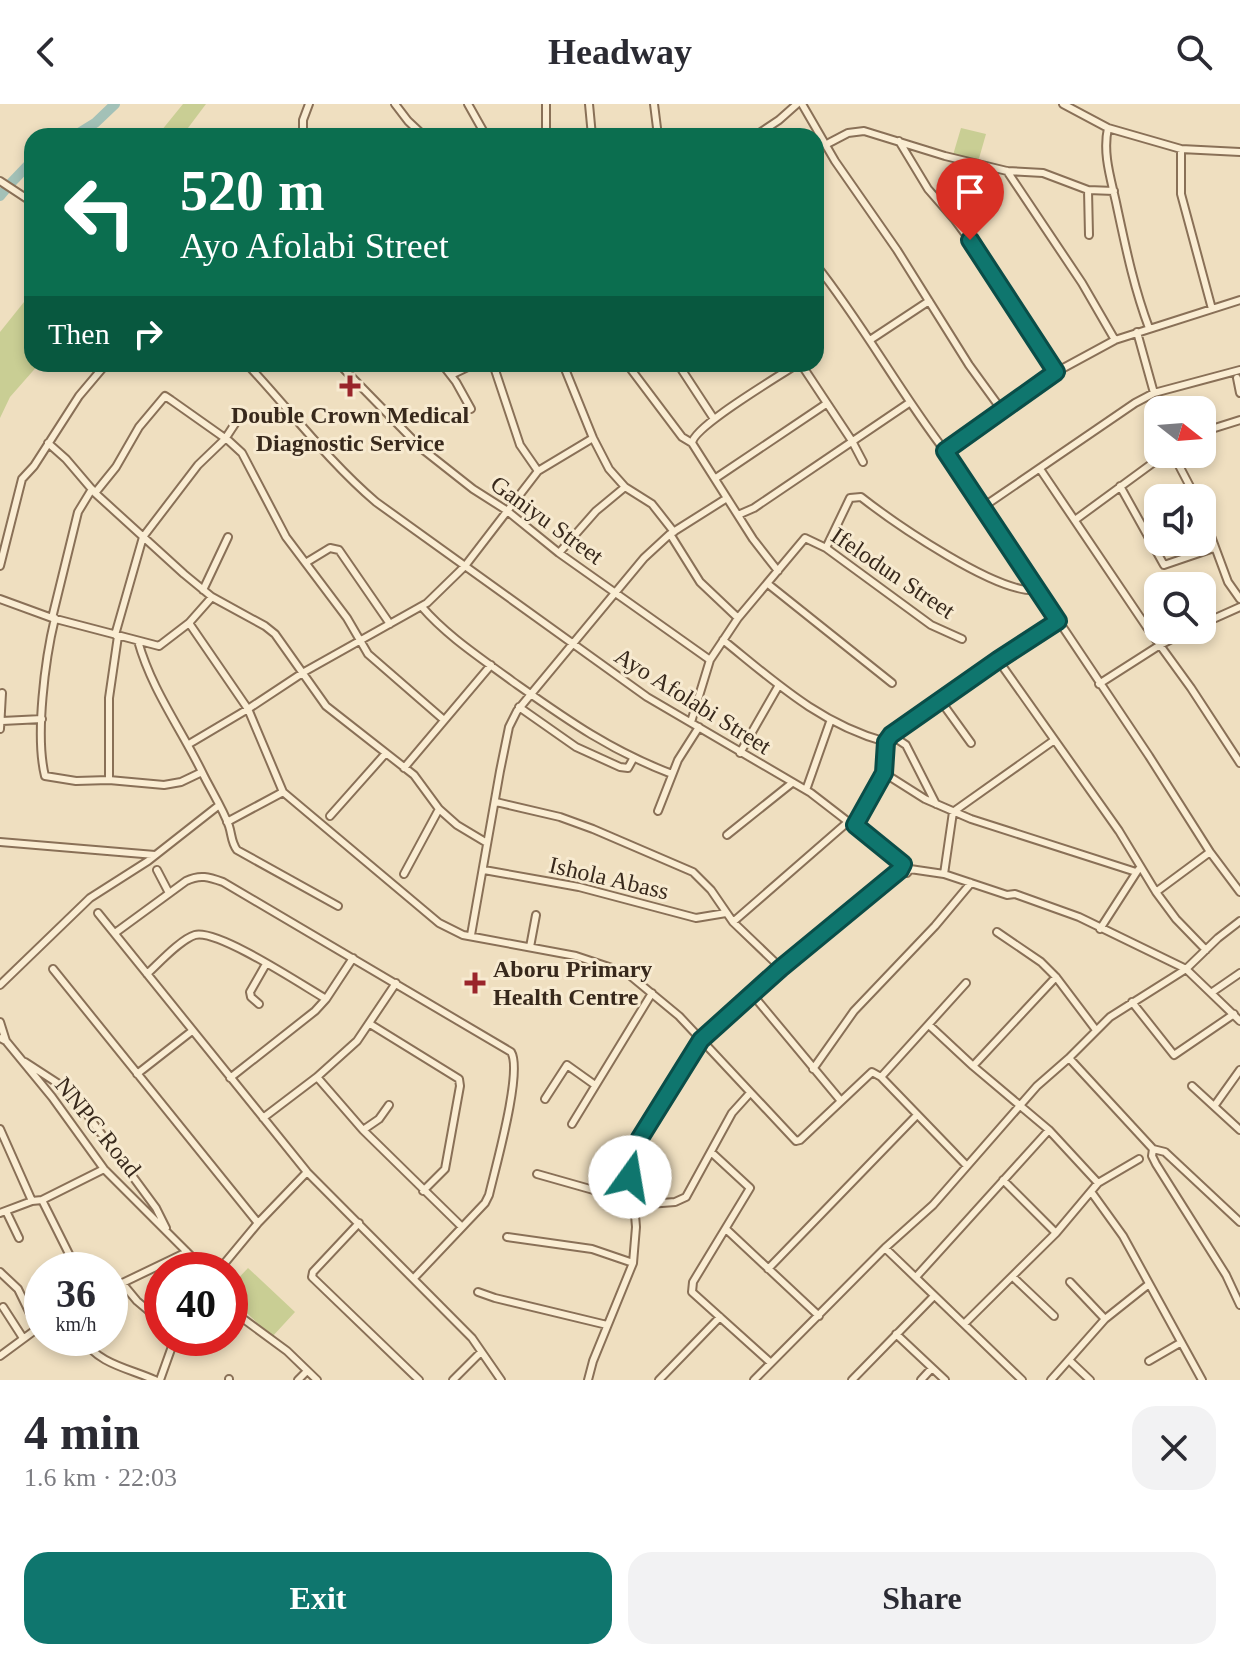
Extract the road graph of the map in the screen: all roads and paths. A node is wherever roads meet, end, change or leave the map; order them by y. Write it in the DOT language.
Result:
graph roads {
  1 [pos="309,104"];
  2 [pos="395,104"];
  3 [pos="468,104"];
  4 [pos="546,104"];
  5 [pos="589,104"];
  6 [pos="654,104"];
  7 [pos="800,104"];
  8 [pos="1063,104"];
  9 [pos="303,128"];
  10 [pos="415,128"];
  11 [pos="482,128"];
  12 [pos="546,128"];
  13 [pos="591,128"];
  14 [pos="657,128"];
  15 [pos="767,128"];
  16 [pos="816,128"];
  17 [pos="1108,128"];
  18 [pos="824,140"];
  19 [pos="899,141"];
  20 [pos="827,144"];
  21 [pos="1181,149"];
  22 [pos="1240,152"];
  23 [pos="1007,171"];
  24 [pos="0,181"];
  25 [pos="1088,190"];
  26 [pos="1114,191"];
  27 [pos="24,197"];
  28 [pos="1089,235"];
  29 [pos="824,274"];
  30 [pos="1240,300"];
  31 [pos="929,301"];
  32 [pos="1212,309"];
  33 [pos="1149,328"];
  34 [pos="1137,332"];
  35 [pos="870,340"];
  36 [pos="1115,340"];
  37 [pos="1240,370"];
  38 [pos="99,372"];
  39 [pos="255,372"];
  40 [pos="347,372"];
  41 [pos="449,372"];
  42 [pos="457,372"];
  43 [pos="496,372"];
  44 [pos="566,372"];
  45 [pos="633,372"];
  46 [pos="683,372"];
  47 [pos="787,372"];
  48 [pos="804,372"];
  49 [pos="1056,372"];
  50 [pos="451,375"];
  51 [pos="1237,378"];
  52 [pos="1154,393"];
  53 [pos="1240,393"];
  54 [pos="909,403"];
  55 [pos="826,404"];
  56 [pos="471,409"];
  57 [pos="1001,409"];
  58 [pos="242,413"];
  59 [pos="714,419"];
  60 [pos="1240,420"];
  61 [pos="1216,428"];
  62 [pos="593,438"];
  63 [pos="225,439"];
  64 [pos="852,441"];
  65 [pos="48,443"];
  66 [pos="692,443"];
  67 [pos="945,451"];
  68 [pos="863,462"];
  69 [pos="1145,468"];
  70 [pos="1040,469"];
  71 [pos="538,471"];
  72 [pos="716,478"];
  73 [pos="1120,486"];
  74 [pos="625,487"];
  75 [pos="93,491"];
  76 [pos="727,498"];
  77 [pos="983,507"];
  78 [pos="506,510"];
  79 [pos="738,515"];
  80 [pos="1075,520"];
  81 [pos="1144,529"];
  82 [pos="672,533"];
  83 [pos="143,537"];
  84 [pos="228,537"];
  85 [pos="826,548"];
  86 [pos="559,553"];
  87 [pos="1216,553"];
  88 [pos="1159,556"];
  89 [pos="1190,556"];
  90 [pos="307,562"];
  91 [pos="0,566"];
  92 [pos="465,566"];
  93 [pos="778,571"];
  94 [pos="768,584"];
  95 [pos="203,590"];
  96 [pos="1038,590"];
  97 [pos="615,592"];
  98 [pos="212,597"];
  99 [pos="0,599"];
  100 [pos="1240,599"];
  101 [pos="422,607"];
  102 [pos="1240,607"];
  103 [pos="53,618"];
  104 [pos="738,618"];
  105 [pos="1216,618"];
  106 [pos="1058,621"];
  107 [pos="189,623"];
  108 [pos="390,624"];
  109 [pos="117,636"];
  110 [pos="962,639"];
  111 [pos="361,640"];
  112 [pos="723,640"];
  113 [pos="138,641"];
  114 [pos="572,643"];
  115 [pos="1160,645"];
  116 [pos="710,660"];
  117 [pos="998,660"];
  118 [pos="491,665"];
  119 [pos="304,672"];
  120 [pos="892,683"];
  121 [pos="1099,684"];
  122 [pos="779,685"];
  123 [pos="2,693"];
  124 [pos="530,693"];
  125 [pos="940,700"];
  126 [pos="519,707"];
  127 [pos="248,709"];
  128 [pos="42,719"];
  129 [pos="444,720"];
  130 [pos="691,722"];
  131 [pos="830,722"];
  132 [pos="1,725"];
  133 [pos="699,727"];
  134 [pos="891,735"];
  135 [pos="1053,741"];
  136 [pos="886,742"];
  137 [pos="971,743"];
  138 [pos="189,744"];
  139 [pos="386,753"];
  140 [pos="740,753"];
  141 [pos="633,759"];
  142 [pos="1240,763"];
  143 [pos="404,768"];
  144 [pos="202,772"];
  145 [pos="884,773"];
  146 [pos="672,774"];
  147 [pos="109,780"];
  148 [pos="792,783"];
  149 [pos="806,790"];
  150 [pos="283,792"];
  151 [pos="496,802"];
  152 [pos="936,804"];
  153 [pos="218,806"];
  154 [pos="439,809"];
  155 [pos="658,811"];
  156 [pos="953,812"];
  157 [pos="330,816"];
  158 [pos="227,822"];
  159 [pos="852,823"];
  160 [pos="727,835"];
  161 [pos="0,842"];
  162 [pos="487,843"];
  163 [pos="1210,852"];
  164 [pos="155,855"];
  165 [pos="904,868"];
  166 [pos="157,870"];
  167 [pos="484,870"];
  168 [pos="1138,870"];
  169 [pos="404,874"];
  170 [pos="944,874"];
  171 [pos="971,883"];
  172 [pos="1156,892"];
  173 [pos="1240,892"];
  174 [pos="169,893"];
  175 [pos="338,906"];
  176 [pos="98,913"];
  177 [pos="726,913"];
  178 [pos="536,915"];
  179 [pos="1240,921"];
  180 [pos="733,922"];
  181 [pos="1100,929"];
  182 [pos="997,932"];
  183 [pos="115,933"];
  184 [pos="471,935"];
  185 [pos="530,947"];
  186 [pos="1206,950"];
  187 [pos="353,958"];
  188 [pos="266,964"];
  189 [pos="781,968"];
  190 [pos="53,969"];
  191 [pos="1186,969"];
  192 [pos="1240,973"];
  193 [pos="147,974"];
  194 [pos="1056,977"];
  195 [pos="396,983"];
  196 [pos="966,983"];
  197 [pos="0,985"];
  198 [pos="652,993"];
  199 [pos="1211,993"];
  200 [pos="752,994"];
  201 [pos="326,999"];
  202 [pos="1132,1002"];
  203 [pos="259,1004"];
  204 [pos="1234,1014"];
  205 [pos="1240,1021"];
  206 [pos="0,1022"];
  207 [pos="370,1024"];
  208 [pos="929,1025"];
  209 [pos="1096,1030"];
  210 [pos="192,1031"];
  211 [pos="3,1039"];
  212 [pos="701,1040"];
  213 [pos="1069,1058"];
  214 [pos="22,1060"];
  215 [pos="973,1066"];
  216 [pos="813,1069"];
  217 [pos="1240,1070"];
  218 [pos="137,1074"];
  219 [pos="317,1077"];
  220 [pos="881,1077"];
  221 [pos="230,1078"];
  222 [pos="57,1084"];
  223 [pos="595,1085"];
  224 [pos="1192,1086"];
  225 [pos="750,1093"];
  226 [pos="52,1097"];
  227 [pos="545,1099"];
  228 [pos="841,1101"];
  229 [pos="389,1105"];
  230 [pos="1215,1105"];
  231 [pos="1020,1106"];
  232 [pos="917,1115"];
  233 [pos="263,1118"];
  234 [pos="572,1124"];
  235 [pos="0,1129"];
  236 [pos="363,1130"];
  237 [pos="1049,1130"];
  238 [pos="1240,1130"];
  239 [pos="1153,1149"];
  240 [pos="711,1152"];
  241 [pos="1139,1159"];
  242 [pos="967,1166"];
  243 [pos="104,1169"];
  244 [pos="307,1172"];
  245 [pos="537,1174"];
  246 [pos="1003,1180"];
  247 [pos="1098,1183"];
  248 [pos="423,1191"];
  249 [pos="1092,1193"];
  250 [pos="633,1195"];
  251 [pos="42,1200"];
  252 [pos="32,1201"];
  253 [pos="635,1205"];
  254 [pos="3,1212"];
  255 [pos="1240,1222"];
  256 [pos="258,1223"];
  257 [pos="359,1223"];
  258 [pos="462,1227"];
  259 [pos="726,1229"];
  260 [pos="168,1232"];
  261 [pos="1056,1233"];
  262 [pos="507,1237"];
  263 [pos="19,1238"];
  264 [pos="885,1248"];
  265 [pos="68,1252"];
  266 [pos="187,1252"];
  267 [pos="234,1252"];
  268 [pos="633,1263"];
  269 [pos="768,1269"];
  270 [pos="0,1272"];
  271 [pos="916,1277"];
  272 [pos="1013,1277"];
  273 [pos="414,1278"];
  274 [pos="1070,1282"];
  275 [pos="1149,1284"];
  276 [pos="128,1290"];
  277 [pos="478,1292"];
  278 [pos="934,1296"];
  279 [pos="24,1299"];
  280 [pos="1240,1305"];
  281 [pos="3,1307"];
  282 [pos="144,1307"];
  283 [pos="819,1316"];
  284 [pos="1054,1316"];
  285 [pos="720,1317"];
  286 [pos="1105,1319"];
  287 [pos="248,1322"];
  288 [pos="964,1324"];
  289 [pos="607,1325"];
  290 [pos="896,1334"];
  291 [pos="23,1338"];
  292 [pos="1180,1343"];
  293 [pos="481,1352"];
  294 [pos="0,1356"];
  295 [pos="97,1356"];
  296 [pos="167,1356"];
  297 [pos="1070,1361"];
  298 [pos="1149,1361"];
  299 [pos="771,1363"];
  300 [pos="932,1368"];
  301 [pos="307,1371"];
  302 [pos="157,1380"];
  303 [pos="298,1380"];
  304 [pos="317,1380"];
  305 [pos="419,1380"];
  306 [pos="453,1380"];
  307 [pos="501,1380"];
  308 [pos="588,1380"];
  309 [pos="659,1380"];
  310 [pos="754,1380"];
  311 [pos="852,1380"];
  312 [pos="921,1380"];
  313 [pos="945,1380"];
  314 [pos="1022,1380"];
  315 [pos="1051,1380"];
  316 [pos="1090,1380"];
  317 [pos="1202,1380"];
  1 -- 9 [label="street"];
  2 -- 10 [label="street"];
  3 -- 11 [label="street"];
  4 -- 12 [label="street"];
  5 -- 13 [label="street"];
  6 -- 14 [label="street"];
  7 -- 15 [label="street"];
  7 -- 16 [label="street"];
  8 -- 17 [label="street"];
  17 -- 21 [label="street"];
  17 -- 26 [label="street"];
  18 -- 20 [label="street"];
  19 -- 20 [label="street"];
  19 -- 23 [label="street"];
  19 -- 49 [label="street"];
  20 -- 31 [label="street"];
  21 -- 22 [label="street"];
  21 -- 32 [label="street"];
  23 -- 25 [label="street"];
  23 -- 36 [label="street"];
  24 -- 27 [label="street"];
  25 -- 26 [label="street"];
  25 -- 28 [label="street"];
  26 -- 33 [label="street"];
  29 -- 35 [label="street"];
  30 -- 32 [label="street"];
  31 -- 35 [label="street"];
  31 -- 57 [label="street"];
  32 -- 33 [label="street"];
  33 -- 34 [label="street"];
  34 -- 36 [label="street"];
  34 -- 52 [label="street"];
  35 -- 54 [label="street"];
  36 -- 49 [label="street"];
  37 -- 52 [label="street"];
  38 -- 65 [label="street"];
  39 -- 92 [label="street, Ayo Afolabi Street"];
  40 -- 78 [label="street, Ganiyu Street"];
  41 -- 50 [label="street"];
  42 -- 50 [label="street"];
  43 -- 71 [label="street"];
  44 -- 62 [label="street"];
  45 -- 66 [label="street"];
  46 -- 59 [label="street"];
  47 -- 59 [label="street"];
  48 -- 55 [label="street"];
  49 -- 57 [label="street"];
  50 -- 56 [label="street"];
  51 -- 53 [label="street"];
  52 -- 70 [label="street"];
  54 -- 64 [label="street"];
  54 -- 67 [label="street"];
  55 -- 64 [label="street"];
  55 -- 72 [label="street"];
  57 -- 67 [label="street"];
  58 -- 63 [label="street"];
  59 -- 66 [label="street"];
  60 -- 61 [label="street"];
  62 -- 71 [label="street"];
  62 -- 74 [label="street"];
  63 -- 75 [label="street"];
  63 -- 83 [label="street"];
  63 -- 90 [label="street"];
  64 -- 68 [label="street"];
  64 -- 79 [label="street"];
  65 -- 75 [label="street"];
  65 -- 91 [label="street"];
  66 -- 72 [label="street"];
  67 -- 77 [label="street"];
  69 -- 73 [label="street"];
  70 -- 77 [label="street"];
  70 -- 80 [label="street"];
  71 -- 78 [label="street"];
  72 -- 76 [label="street"];
  73 -- 80 [label="street"];
  73 -- 81 [label="street"];
  74 -- 82 [label="street"];
  74 -- 86 [label="street"];
  75 -- 83 [label="street"];
  75 -- 103 [label="street"];
  76 -- 79 [label="street"];
  76 -- 82 [label="street"];
  77 -- 96 [label="street"];
  78 -- 86 [label="street, Ganiyu Street"];
  78 -- 92 [label="street"];
  79 -- 93 [label="street"];
  80 -- 115 [label="street"];
  82 -- 97 [label="street"];
  82 -- 104 [label="street"];
  83 -- 95 [label="street"];
  83 -- 109 [label="street"];
  84 -- 95 [label="street"];
  85 -- 93 [label="street, Ifelodun Street"];
  85 -- 96 [label="street"];
  85 -- 110 [label="street, Ifelodun Street"];
  86 -- 97 [label="street, Ganiyu Street"];
  87 -- 100 [label="street"];
  88 -- 89 [label="street"];
  90 -- 108 [label="street"];
  90 -- 111 [label="street"];
  92 -- 101 [label="street"];
  92 -- 114 [label="street, Ayo Afolabi Street"];
  93 -- 94 [label="street"];
  94 -- 104 [label="street"];
  94 -- 120 [label="street"];
  95 -- 98 [label="street"];
  96 -- 106 [label="street"];
  97 -- 114 [label="street"];
  97 -- 116 [label="street, Ganiyu Street"];
  98 -- 107 [label="street"];
  98 -- 119 [label="street"];
  99 -- 103 [label="street"];
  101 -- 108 [label="street"];
  101 -- 118 [label="street"];
  102 -- 105 [label="street"];
  103 -- 109 [label="street"];
  103 -- 128 [label="street"];
  104 -- 112 [label="street"];
  106 -- 117 [label="street"];
  106 -- 121 [label="street"];
  107 -- 113 [label="street"];
  107 -- 127 [label="street"];
  108 -- 111 [label="street"];
  109 -- 113 [label="street"];
  109 -- 147 [label="street"];
  111 -- 119 [label="street"];
  111 -- 129 [label="street"];
  112 -- 116 [label="street"];
  112 -- 122 [label="street"];
  113 -- 138 [label="street"];
  114 -- 124 [label="street"];
  114 -- 130 [label="street, Ayo Afolabi Street"];
  115 -- 121 [label="street"];
  115 -- 142 [label="street"];
  116 -- 130 [label="street"];
  117 -- 125 [label="street"];
  117 -- 135 [label="street"];
  118 -- 124 [label="street"];
  118 -- 129 [label="street"];
  119 -- 127 [label="street"];
  119 -- 139 [label="street"];
  121 -- 163 [label="street"];
  122 -- 131 [label="street"];
  122 -- 140 [label="street"];
  123 -- 132 [label="street"];
  124 -- 126 [label="street"];
  124 -- 141 [label="street"];
  125 -- 134 [label="street"];
  125 -- 137 [label="street"];
  126 -- 141 [label="street"];
  126 -- 151 [label="street"];
  127 -- 138 [label="street"];
  127 -- 150 [label="street"];
  128 -- 132 [label="street"];
  128 -- 147 [label="street"];
  129 -- 143 [label="street"];
  130 -- 133 [label="street, Ayo Afolabi Street"];
  131 -- 136 [label="street"];
  131 -- 149 [label="street"];
  133 -- 140 [label="street, Ayo Afolabi Street"];
  133 -- 146 [label="street"];
  134 -- 136 [label="street"];
  134 -- 152 [label="street"];
  135 -- 156 [label="street"];
  135 -- 168 [label="street"];
  136 -- 145 [label="street"];
  138 -- 144 [label="street"];
  139 -- 143 [label="street"];
  139 -- 157 [label="street"];
  140 -- 148 [label="street, Ayo Afolabi Street"];
  141 -- 146 [label="street"];
  143 -- 154 [label="street"];
  144 -- 147 [label="street"];
  144 -- 153 [label="street"];
  145 -- 152 [label="street"];
  145 -- 159 [label="street"];
  146 -- 155 [label="street"];
  148 -- 149 [label="street, Ayo Afolabi Street"];
  148 -- 160 [label="street"];
  149 -- 159 [label="street, Ayo Afolabi Street"];
  150 -- 158 [label="street"];
  150 -- 184 [label="street"];
  151 -- 162 [label="street"];
  151 -- 177 [label="street"];
  152 -- 156 [label="street"];
  153 -- 158 [label="street"];
  153 -- 164 [label="street"];
  154 -- 162 [label="street"];
  154 -- 169 [label="street"];
  156 -- 168 [label="street"];
  156 -- 170 [label="street"];
  158 -- 175 [label="street"];
  159 -- 165 [label="street, Ayo Afolabi Street"];
  159 -- 180 [label="street"];
  161 -- 164 [label="street"];
  162 -- 167 [label="street"];
  163 -- 172 [label="street"];
  163 -- 173 [label="street"];
  164 -- 197 [label="street"];
  165 -- 170 [label="street"];
  165 -- 189 [label="street"];
  166 -- 174 [label="street"];
  167 -- 177 [label="street, Ishola Abass"];
  167 -- 184 [label="street"];
  168 -- 172 [label="street"];
  168 -- 181 [label="street"];
  170 -- 171 [label="street"];
  171 -- 181 [label="street"];
  171 -- 216 [label="street"];
  172 -- 186 [label="street"];
  174 -- 183 [label="street"];
  174 -- 187 [label="street"];
  176 -- 183 [label="street"];
  177 -- 180 [label="street"];
  178 -- 185 [label="street"];
  179 -- 186 [label="street"];
  180 -- 189 [label="street"];
  181 -- 191 [label="street"];
  182 -- 194 [label="street"];
  183 -- 193 [label="street"];
  184 -- 185 [label="street"];
  185 -- 198 [label="street"];
  186 -- 191 [label="street"];
  187 -- 195 [label="street"];
  187 -- 201 [label="street"];
  188 -- 193 [label="street"];
  188 -- 201 [label="street"];
  188 -- 203 [label="street"];
  189 -- 200 [label="street"];
  190 -- 218 [label="street"];
  191 -- 199 [label="street"];
  191 -- 202 [label="street"];
  192 -- 199 [label="street"];
  193 -- 210 [label="street"];
  194 -- 209 [label="street"];
  194 -- 215 [label="street"];
  195 -- 207 [label="street"];
  195 -- 258 [label="street"];
  196 -- 208 [label="street"];
  198 -- 212 [label="street"];
  198 -- 223 [label="street"];
  199 -- 204 [label="street"];
  200 -- 212 [label="street"];
  200 -- 216 [label="street"];
  201 -- 221 [label="street"];
  202 -- 204 [label="street"];
  202 -- 209 [label="street"];
  204 -- 205 [label="street"];
  206 -- 211 [label="street"];
  207 -- 219 [label="street"];
  207 -- 248 [label="street"];
  208 -- 215 [label="street"];
  208 -- 220 [label="street"];
  209 -- 213 [label="street"];
  210 -- 218 [label="street"];
  210 -- 221 [label="street"];
  211 -- 214 [label="street, NNPC Road"];
  212 -- 225 [label="street"];
  212 -- 250 [label="street"];
  213 -- 231 [label="street"];
  213 -- 239 [label="street"];
  214 -- 222 [label="street"];
  214 -- 226 [label="street, NNPC Road"];
  215 -- 231 [label="street"];
  216 -- 228 [label="street"];
  217 -- 230 [label="street"];
  218 -- 256 [label="street"];
  219 -- 233 [label="street"];
  219 -- 236 [label="street"];
  220 -- 228 [label="street"];
  220 -- 232 [label="street"];
  221 -- 233 [label="street"];
  222 -- 226 [label="street"];
  222 -- 260 [label="street"];
  223 -- 227 [label="street"];
  223 -- 234 [label="street"];
  224 -- 230 [label="street"];
  225 -- 228 [label="street"];
  225 -- 240 [label="street"];
  226 -- 243 [label="street, NNPC Road"];
  229 -- 236 [label="street"];
  230 -- 238 [label="street"];
  231 -- 237 [label="street"];
  231 -- 242 [label="street"];
  232 -- 242 [label="street"];
  232 -- 269 [label="street"];
  233 -- 244 [label="street"];
  235 -- 252 [label="street"];
  236 -- 248 [label="street"];
  237 -- 246 [label="street"];
  237 -- 247 [label="street"];
  239 -- 255 [label="street"];
  239 -- 280 [label="street"];
  240 -- 253 [label="street"];
  240 -- 259 [label="street"];
  241 -- 247 [label="street"];
  242 -- 264 [label="street"];
  243 -- 251 [label="street"];
  243 -- 260 [label="street, NNPC Road"];
  244 -- 256 [label="street"];
  244 -- 257 [label="street"];
  245 -- 250 [label="street"];
  246 -- 261 [label="street"];
  246 -- 271 [label="street"];
  247 -- 249 [label="street"];
  248 -- 258 [label="street"];
  249 -- 261 [label="street"];
  249 -- 275 [label="street"];
  250 -- 253 [label="street"];
  251 -- 252 [label="street"];
  251 -- 265 [label="street"];
  252 -- 254 [label="street"];
  253 -- 268 [label="street"];
  254 -- 263 [label="street"];
  256 -- 267 [label="street"];
  257 -- 273 [label="street"];
  257 -- 305 [label="street"];
  258 -- 273 [label="street"];
  259 -- 269 [label="street"];
  259 -- 285 [label="street"];
  260 -- 266 [label="street, NNPC Road"];
  261 -- 272 [label="street"];
  262 -- 268 [label="street"];
  264 -- 271 [label="street"];
  264 -- 283 [label="street"];
  268 -- 289 [label="street"];
  269 -- 283 [label="street"];
  270 -- 279 [label="street"];
  271 -- 278 [label="street"];
  272 -- 284 [label="street"];
  272 -- 288 [label="street"];
  273 -- 293 [label="street"];
  274 -- 286 [label="street"];
  275 -- 286 [label="street"];
  275 -- 292 [label="street"];
  276 -- 282 [label="street"];
  277 -- 289 [label="street"];
  278 -- 288 [label="street"];
  278 -- 290 [label="street"];
  281 -- 291 [label="street"];
  283 -- 299 [label="street"];
  285 -- 299 [label="street"];
  285 -- 309 [label="street"];
  286 -- 297 [label="street"];
  287 -- 301 [label="street"];
  288 -- 314 [label="street"];
  289 -- 308 [label="street"];
  290 -- 300 [label="street"];
  290 -- 311 [label="street"];
  291 -- 294 [label="street"];
  292 -- 298 [label="street"];
  292 -- 317 [label="street"];
  293 -- 306 [label="street"];
  293 -- 307 [label="street"];
  295 -- 302 [label="street"];
  296 -- 302 [label="street"];
  297 -- 315 [label="street"];
  297 -- 316 [label="street"];
  299 -- 310 [label="street"];
  300 -- 312 [label="street"];
  300 -- 313 [label="street"];
  301 -- 303 [label="street"];
  301 -- 304 [label="street"];
}
